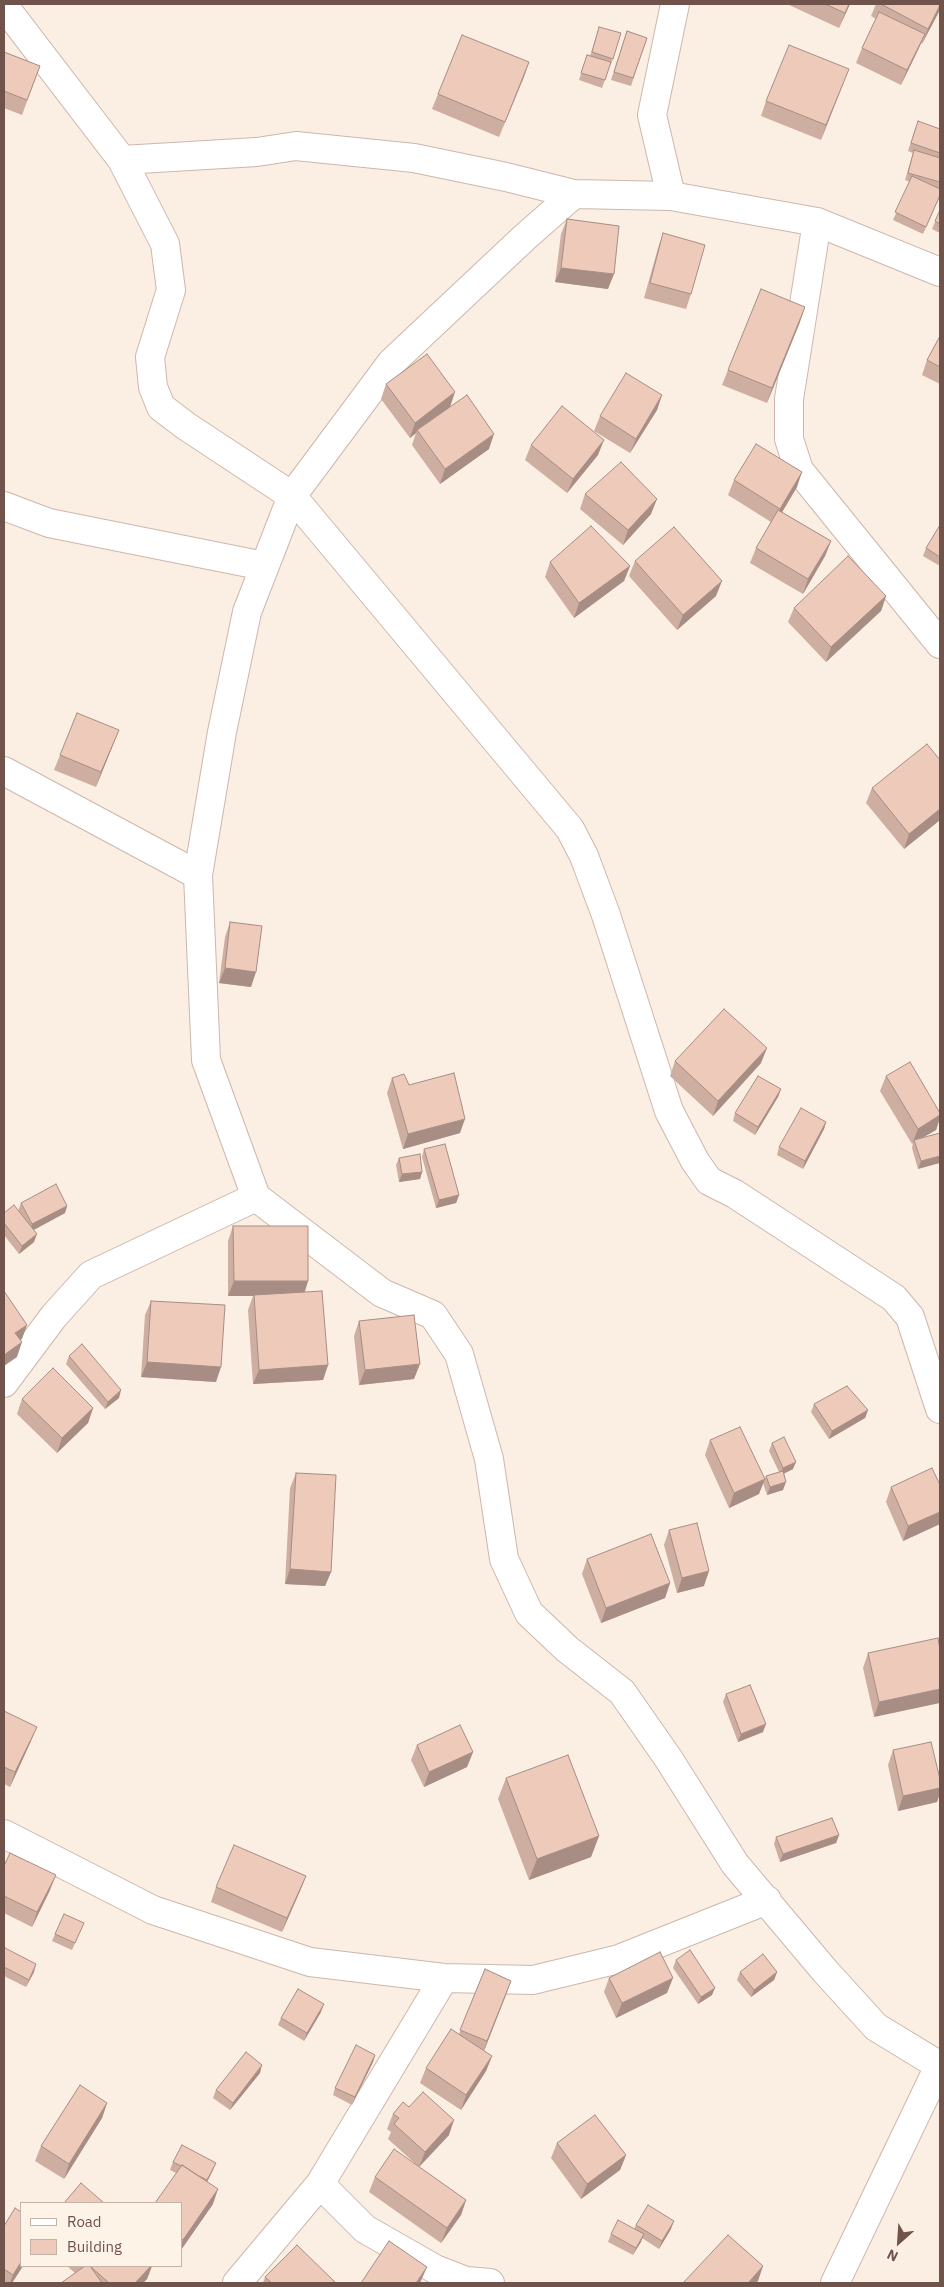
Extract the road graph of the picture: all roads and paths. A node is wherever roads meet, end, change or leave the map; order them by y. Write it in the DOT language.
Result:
graph roads {
  1 [pos="675,4"];
  2 [pos="4,6"];
  3 [pos="122,160"];
  4 [pos="574,194"];
  5 [pos="671,196"];
  6 [pos="817,222"];
  7 [pos="940,272"];
  8 [pos="292,496"];
  9 [pos="4,506"];
  10 [pos="264,566"];
  11 [pos="938,637"];
  12 [pos="4,771"];
  13 [pos="198,875"];
  14 [pos="256,1197"];
  15 [pos="4,1383"];
  16 [pos="940,1409"];
  17 [pos="4,1834"];
  18 [pos="767,1900"];
  19 [pos="444,1978"];
  20 [pos="939,2066"];
  21 [pos="320,2184"];
  22 [pos="237,2283"];
  23 [pos="490,2283"];
  24 [pos="835,2283"];
  1 -- 5 [label="street"];
  2 -- 3 [label="street"];
  3 -- 4 [label="street"];
  3 -- 8 [label="street"];
  4 -- 5 [label="street"];
  4 -- 8 [label="street"];
  5 -- 6 [label="street"];
  6 -- 7 [label="street"];
  6 -- 11 [label="street"];
  8 -- 10 [label="street"];
  8 -- 16 [label="street"];
  9 -- 10 [label="street"];
  10 -- 13 [label="street"];
  12 -- 13 [label="street"];
  13 -- 14 [label="street"];
  14 -- 15 [label="street"];
  14 -- 18 [label="street"];
  17 -- 19 [label="street"];
  18 -- 19 [label="street"];
  18 -- 20 [label="street"];
  19 -- 21 [label="street"];
  20 -- 24 [label="street"];
  21 -- 22 [label="street"];
  21 -- 23 [label="street"];
}
